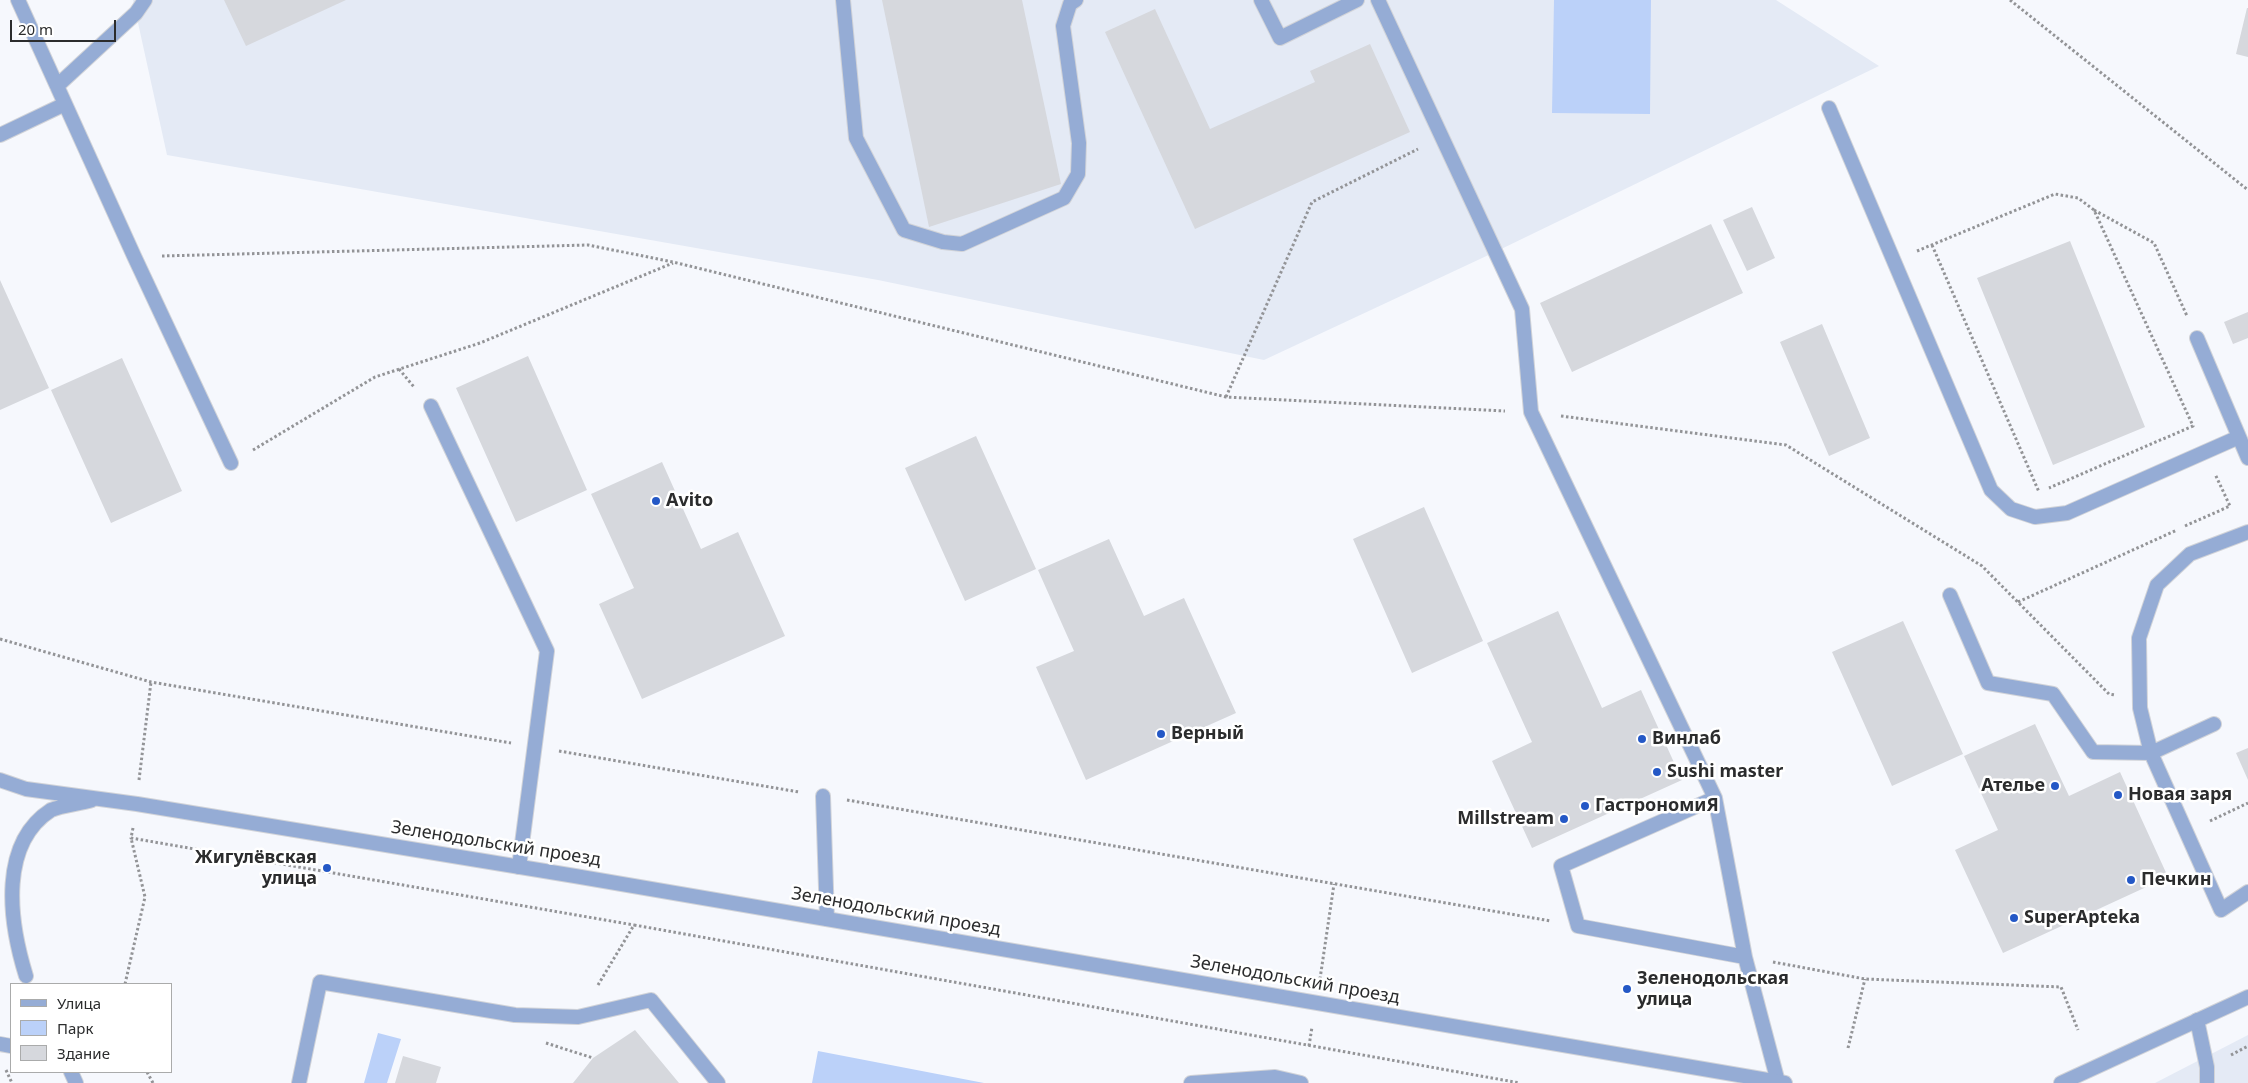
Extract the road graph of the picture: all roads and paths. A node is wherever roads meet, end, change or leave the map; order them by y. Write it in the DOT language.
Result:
graph roads {
  1 [pos="18,0"];
  2 [pos="145,0"];
  3 [pos="843,0"];
  4 [pos="1076,0"];
  5 [pos="1262,0"];
  6 [pos="1357,0"];
  7 [pos="1378,0"];
  8 [pos="2010,0"];
  9 [pos="57,86"];
  10 [pos="65,104"];
  11 [pos="1829,108"];
  12 [pos="0,135"];
  13 [pos="1443,137"];
  14 [pos="2248,190"];
  15 [pos="2094,210"];
  16 [pos="1932,245"];
  17 [pos="134,256"];
  18 [pos="1894,261"];
  19 [pos="673,262"];
  20 [pos="2197,338"];
  21 [pos="1226,397"];
  22 [pos="431,406"];
  23 [pos="1531,412"];
  24 [pos="2193,426"];
  25 [pos="2239,437"];
  26 [pos="2205,452"];
  27 [pos="2248,458"];
  28 [pos="231,463"];
  29 [pos="2248,532"];
  30 [pos="1950,595"];
  31 [pos="2018,602"];
  32 [pos="0,639"];
  33 [pos="2140,697"];
  34 [pos="2214,724"];
  35 [pos="536,748"];
  36 [pos="2151,753"];
  37 [pos="0,780"];
  38 [pos="823,796"];
  39 [pos="1715,798"];
  40 [pos="100,799"];
  41 [pos="2248,803"];
  42 [pos="2186,832"];
  43 [pos="132,838"];
  44 [pos="520,867"];
  45 [pos="1334,884"];
  46 [pos="2248,892"];
  47 [pos="827,919"];
  48 [pos="0,920"];
  49 [pos="1578,926"];
  50 [pos="1745,957"];
  51 [pos="1865,979"];
  52 [pos="28,980"];
  53 [pos="125,983"];
  54 [pos="2248,997"];
  55 [pos="1316,1002"];
  56 [pos="578,1017"];
  57 [pos="2197,1020"];
  58 [pos="2078,1030"];
  59 [pos="537,1040"];
  60 [pos="1309,1046"];
  61 [pos="1848,1048"];
  62 [pos="593,1058"];
  63 [pos="1782,1082"];
  64 [pos="299,1083"];
  65 [pos="718,1083"];
  66 [pos="1190,1083"];
  67 [pos="1302,1083"];
  68 [pos="1520,1083"];
  69 [pos="2061,1083"];
  70 [pos="2207,1083"];
  1 -- 9 [label="street"];
  2 -- 9 [label="street"];
  3 -- 4 [label="street"];
  5 -- 6 [label="street"];
  7 -- 13 [label="street"];
  8 -- 14 [label="path"];
  9 -- 10 [label="street"];
  10 -- 12 [label="street"];
  10 -- 17 [label="street"];
  11 -- 18 [label="street"];
  13 -- 21 [label="path"];
  13 -- 23 [label="street"];
  15 -- 16 [label="path"];
  15 -- 20 [label="path"];
  15 -- 24 [label="path"];
  16 -- 18 [label="path"];
  16 -- 24 [label="path"];
  17 -- 19 [label="path"];
  17 -- 28 [label="street"];
  18 -- 26 [label="street"];
  19 -- 21 [label="path"];
  19 -- 28 [label="path"];
  20 -- 25 [label="street"];
  21 -- 23 [label="path"];
  22 -- 35 [label="street"];
  23 -- 31 [label="path"];
  23 -- 39 [label="street"];
  24 -- 26 [label="path"];
  25 -- 26 [label="street"];
  25 -- 27 [label="street"];
  26 -- 31 [label="path"];
  29 -- 33 [label="street"];
  30 -- 36 [label="street"];
  31 -- 33 [label="path"];
  32 -- 35 [label="path"];
  33 -- 36 [label="street"];
  34 -- 36 [label="street"];
  35 -- 38 [label="path"];
  35 -- 44 [label="street"];
  36 -- 42 [label="street"];
  37 -- 40 [label="street, Зеленодольский проезд"];
  38 -- 45 [label="path"];
  38 -- 47 [label="street"];
  39 -- 49 [label="street"];
  39 -- 50 [label="street"];
  40 -- 44 [label="street, Зеленодольский проезд"];
  40 -- 52 [label="street"];
  41 -- 42 [label="path"];
  42 -- 46 [label="street"];
  43 -- 53 [label="path"];
  44 -- 47 [label="street, Зеленодольский проезд"];
  45 -- 49 [label="path"];
  45 -- 55 [label="path"];
  47 -- 55 [label="street, Зеленодольский проезд"];
  48 -- 52 [label="street"];
  49 -- 50 [label="street"];
  50 -- 51 [label="path"];
  50 -- 63 [label="street"];
  51 -- 58 [label="path"];
  51 -- 61 [label="path"];
  54 -- 57 [label="street"];
  55 -- 60 [label="path"];
  55 -- 63 [label="street, Зеленодольский проезд"];
  56 -- 60 [label="path"];
  56 -- 64 [label="street"];
  56 -- 65 [label="street"];
  57 -- 69 [label="street"];
  57 -- 70 [label="street"];
  59 -- 62 [label="path"];
  60 -- 68 [label="path"];
  66 -- 67 [label="street"];
}
